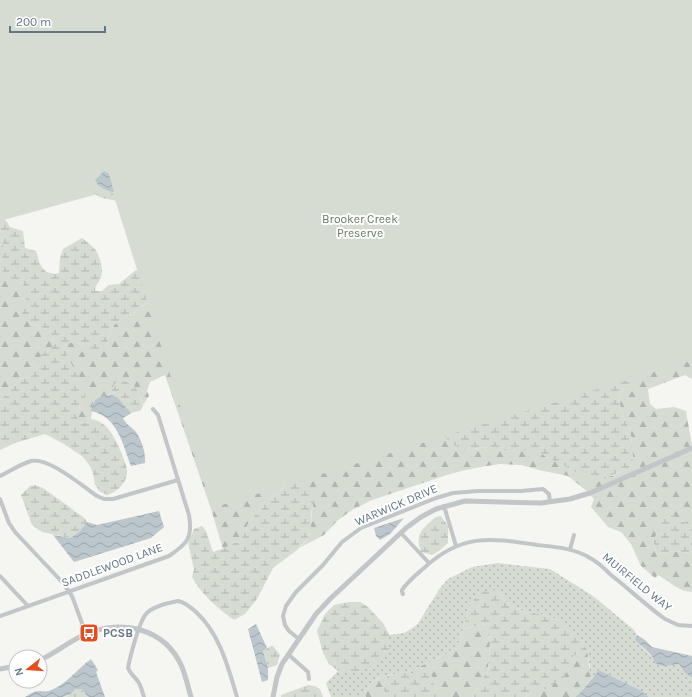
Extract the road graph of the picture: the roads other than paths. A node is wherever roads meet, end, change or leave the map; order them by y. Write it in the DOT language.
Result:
graph roads {
  1 [pos="153,409"];
  2 [pos="692,448"];
  3 [pos="0,476"];
  4 [pos="178,480"];
  5 [pos="0,499"];
  6 [pos="550,502"];
  7 [pos="444,506"];
  8 [pos="400,533"];
  9 [pos="574,535"];
  10 [pos="456,546"];
  11 [pos="570,550"];
  12 [pos="429,563"];
  13 [pos="0,576"];
  14 [pos="69,592"];
  15 [pos="403,594"];
  16 [pos="28,606"];
  17 [pos="0,616"];
  18 [pos="692,626"];
  19 [pos="139,629"];
  20 [pos="86,634"];
  21 [pos="299,639"];
  22 [pos="289,655"];
  23 [pos="48,656"];
  24 [pos="309,679"];
  25 [pos="144,697"];
  26 [pos="191,697"];
  27 [pos="237,697"];
  28 [pos="273,697"];
  1 -- 4 [label="street, SADDLEWOOD LANE"];
  2 -- 6 [label="street"];
  3 -- 4 [label="street"];
  4 -- 14 [label="street, SADDLEWOOD LANE"];
  5 -- 14 [label="street"];
  6 -- 7 [label="street"];
  6 -- 21 [label="street, WARWICK DRIVE"];
  7 -- 8 [label="street"];
  7 -- 10 [label="street"];
  8 -- 12 [label="street"];
  8 -- 21 [label="street"];
  9 -- 11 [label="street"];
  10 -- 11 [label="street, MUIRFIELD WAY"];
  10 -- 12 [label="street, MUIRFIELD WAY"];
  11 -- 18 [label="street, MUIRFIELD WAY"];
  12 -- 15 [label="street, MUIRFIELD WAY"];
  13 -- 16 [label="street"];
  14 -- 16 [label="street, SADDLEWOOD LANE"];
  14 -- 20 [label="street"];
  16 -- 17 [label="street, SADDLEWOOD LANE"];
  19 -- 20 [label="street"];
  19 -- 25 [label="street"];
  19 -- 26 [label="street"];
  19 -- 27 [label="street"];
  20 -- 23 [label="street"];
  21 -- 22 [label="street"];
  22 -- 24 [label="street"];
  22 -- 28 [label="street"];
}
